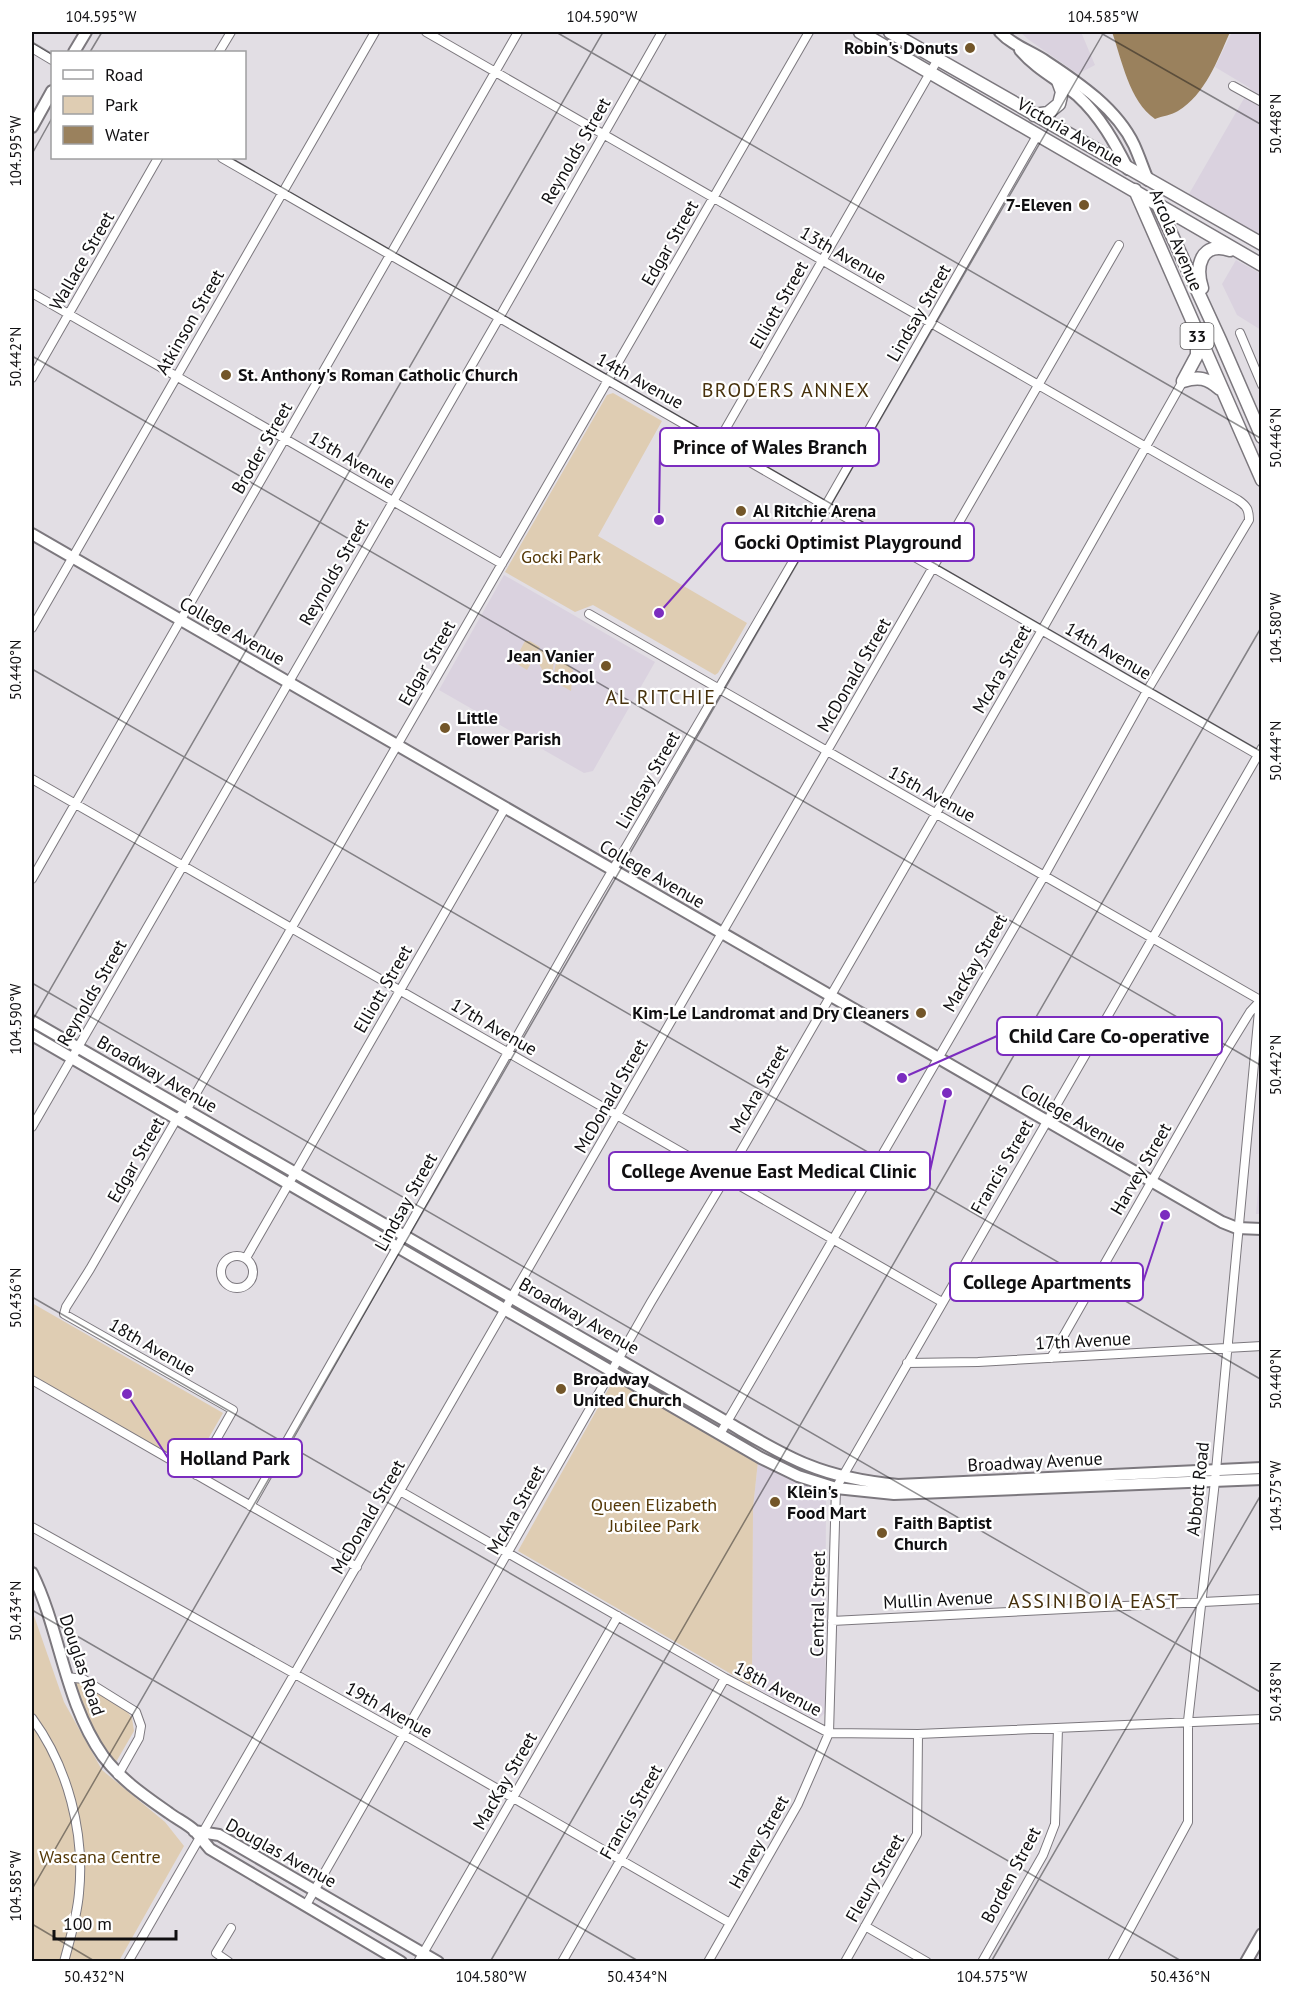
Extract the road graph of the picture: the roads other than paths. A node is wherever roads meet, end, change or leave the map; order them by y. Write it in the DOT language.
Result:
graph roads {
  1 [pos="86,32"];
  2 [pos="231,32"];
  3 [pos="375,32"];
  4 [pos="426,32"];
  5 [pos="518,32"];
  6 [pos="662,32"];
  7 [pos="809,32"];
  8 [pos="860,32"];
  9 [pos="890,32"];
  10 [pos="1000,32"];
  11 [pos="1016,45"];
  12 [pos="32,48"];
  13 [pos="75,51"];
  14 [pos="220,51"];
  15 [pos="51,59"];
  16 [pos="938,59"];
  17 [pos="495,71"];
  18 [pos="931,72"];
  19 [pos="1058,81"];
  20 [pos="1233,86"];
  21 [pos="51,93"];
  22 [pos="1262,102"];
  23 [pos="1034,115"];
  24 [pos="32,127"];
  25 [pos="603,134"];
  26 [pos="1038,134"];
  27 [pos="157,159"];
  28 [pos="224,159"];
  29 [pos="1128,169"];
  30 [pos="1148,180"];
  31 [pos="1135,190"];
  32 [pos="282,192"];
  33 [pos="713,198"];
  34 [pos="1158,206"];
  35 [pos="1119,245"];
  36 [pos="1262,245"];
  37 [pos="389,254"];
  38 [pos="822,260"];
  39 [pos="1253,260"];
  40 [pos="32,293"];
  41 [pos="69,314"];
  42 [pos="499,318"];
  43 [pos="930,323"];
  44 [pos="1240,333"];
  45 [pos="1197,335"];
  46 [pos="1220,340"];
  47 [pos="177,376"];
  48 [pos="32,378"];
  49 [pos="608,380"];
  50 [pos="1183,381"];
  51 [pos="1038,385"];
  52 [pos="1262,385"];
  53 [pos="1221,390"];
  54 [pos="1262,437"];
  55 [pos="285,439"];
  56 [pos="718,442"];
  57 [pos="1145,447"];
  58 [pos="1262,480"];
  59 [pos="392,500"];
  60 [pos="826,505"];
  61 [pos="1246,505"];
  62 [pos="32,534"];
  63 [pos="71,557"];
  64 [pos="502,564"];
  65 [pos="934,567"];
  66 [pos="590,614"];
  67 [pos="180,620"];
  68 [pos="32,628"];
  69 [pos="1042,630"];
  70 [pos="288,682"];
  71 [pos="719,688"];
  72 [pos="1147,691"];
  73 [pos="396,745"];
  74 [pos="827,750"];
  75 [pos="1260,753"];
  76 [pos="32,779"];
  77 [pos="75,804"];
  78 [pos="505,808"];
  79 [pos="936,814"];
  80 [pos="183,866"];
  81 [pos="612,870"];
  82 [pos="1044,876"];
  83 [pos="32,879"];
  84 [pos="291,928"];
  85 [pos="722,933"];
  86 [pos="1152,938"];
  87 [pos="400,990"];
  88 [pos="830,996"];
  89 [pos="1261,999"];
  90 [pos="32,1021"];
  91 [pos="32,1035"];
  92 [pos="78,1048"];
  93 [pos="508,1052"];
  94 [pos="71,1058"];
  95 [pos="937,1058"];
  96 [pos="187,1110"];
  97 [pos="617,1115"];
  98 [pos="176,1120"];
  99 [pos="1046,1121"];
  100 [pos="32,1127"];
  101 [pos="296,1172"];
  102 [pos="726,1178"];
  103 [pos="1151,1182"];
  104 [pos="288,1185"];
  105 [pos="1238,1228"];
  106 [pos="1262,1229"];
  107 [pos="405,1235"];
  108 [pos="834,1239"];
  109 [pos="397,1249"];
  110 [pos="246,1258"];
  111 [pos="512,1297"];
  112 [pos="942,1302"];
  113 [pos="66,1307"];
  114 [pos="504,1311"];
  115 [pos="1262,1346"];
  116 [pos="1228,1347"];
  117 [pos="1051,1358"];
  118 [pos="619,1359"];
  119 [pos="907,1363"];
  120 [pos="612,1372"];
  121 [pos="32,1380"];
  122 [pos="727,1422"];
  123 [pos="720,1434"];
  124 [pos="1262,1468"];
  125 [pos="196,1475"];
  126 [pos="841,1476"];
  127 [pos="1215,1476"];
  128 [pos="1262,1479"];
  129 [pos="836,1488"];
  130 [pos="400,1491"];
  131 [pos="250,1506"];
  132 [pos="32,1527"];
  133 [pos="509,1553"];
  134 [pos="357,1567"];
  135 [pos="32,1573"];
  136 [pos="1262,1599"];
  137 [pos="1200,1602"];
  138 [pos="618,1616"];
  139 [pos="832,1620"];
  140 [pos="294,1675"];
  141 [pos="67,1677"];
  142 [pos="725,1678"];
  143 [pos="32,1718"];
  144 [pos="1262,1719"];
  145 [pos="1188,1721"];
  146 [pos="1058,1728"];
  147 [pos="829,1733"];
  148 [pos="918,1734"];
  149 [pos="404,1735"];
  150 [pos="118,1774"];
  151 [pos="513,1798"];
  152 [pos="200,1834"];
  153 [pos="621,1861"];
  154 [pos="314,1891"];
  155 [pos="306,1905"];
  156 [pos="730,1923"];
  157 [pos="865,1926"];
  158 [pos="231,1928"];
  159 [pos="1262,1934"];
  160 [pos="421,1957"];
  161 [pos="1113,1961"];
  162 [pos="64,1962"];
  163 [pos="128,1962"];
  164 [pos="229,1962"];
  165 [pos="401,1962"];
  166 [pos="438,1962"];
  167 [pos="562,1962"];
  168 [pos="708,1962"];
  169 [pos="845,1962"];
  170 [pos="927,1962"];
  171 [pos="982,1962"];
  172 [pos="1246,1962"];
  1 -- 13 [label="street"];
  2 -- 14 [label="street"];
  3 -- 32 [label="street, Atkinson Street"];
  4 -- 17 [label="street, 13th Avenue"];
  5 -- 17 [label="street, Broder Street"];
  6 -- 25 [label="street, Reynolds Street"];
  7 -- 33 [label="street, Edgar Street"];
  8 -- 18 [label="main road, Victoria Avenue"];
  9 -- 16 [label="main road, Victoria Avenue"];
  10 -- 11 [label="street, Arcola Avenue"];
  11 -- 19 [label="street, Arcola Avenue"];
  11 -- 30 [label="street, Arcola Avenue"];
  12 -- 15 [label="street"];
  16 -- 18 [label="street, Elliott Street"];
  16 -- 23 [label="main road, Victoria Avenue"];
  17 -- 25 [label="street, 13th Avenue"];
  17 -- 37 [label="street, Broder Street"];
  18 -- 26 [label="main road, Victoria Avenue"];
  18 -- 38 [label="street, Elliott Street"];
  19 -- 23 [label="main road"];
  19 -- 29 [label="street, Arcola Avenue"];
  20 -- 22 [label="street"];
  21 -- 24 [label="street"];
  23 -- 29 [label="main road, Victoria Avenue"];
  25 -- 33 [label="street, 13th Avenue"];
  25 -- 42 [label="street, Reynolds Street"];
  26 -- 31 [label="main road, Victoria Avenue"];
  26 -- 43 [label="street, Lindsay Street"];
  27 -- 41 [label="street, Wallace Street"];
  28 -- 32 [label="street, 14th Avenue"];
  29 -- 30 [label="main road, Victoria Avenue"];
  29 -- 31 [label="main road, Arcola Avenue / 33"];
  30 -- 34 [label="main road, Arcola Avenue / 33"];
  30 -- 36 [label="main road, Victoria Avenue"];
  31 -- 34 [label="main road, Victoria Avenue"];
  31 -- 45 [label="main road, Arcola Avenue / 33"];
  32 -- 37 [label="street, 14th Avenue"];
  32 -- 47 [label="street, Atkinson Street"];
  33 -- 38 [label="street, 13th Avenue"];
  33 -- 49 [label="street, Edgar Street"];
  34 -- 39 [label="main road, Victoria Avenue"];
  34 -- 46 [label="main road, Arcola Avenue / 33"];
  35 -- 51 [label="street, McDonald Street"];
  36 -- 39 [label="street"];
  37 -- 42 [label="street, 14th Avenue"];
  37 -- 55 [label="street, Broder Street"];
  38 -- 43 [label="street, 13th Avenue"];
  38 -- 56 [label="street, Elliott Street"];
  39 -- 46 [label="main road"];
  40 -- 41 [label="street, 15th Avenue"];
  41 -- 47 [label="street, 15th Avenue"];
  41 -- 48 [label="street, Wallace Street"];
  42 -- 49 [label="street, 14th Avenue"];
  42 -- 59 [label="street, Reynolds Street"];
  43 -- 51 [label="street, 13th Avenue"];
  43 -- 60 [label="street, Lindsay Street"];
  44 -- 52 [label="street"];
  45 -- 50 [label="main road"];
  45 -- 53 [label="main road, Arcola Avenue / 33"];
  46 -- 54 [label="main road, Arcola Avenue / 33"];
  47 -- 55 [label="street, 15th Avenue"];
  47 -- 63 [label="street, Atkinson Street"];
  49 -- 56 [label="street, 14th Avenue"];
  49 -- 64 [label="street, Edgar Street"];
  50 -- 53 [label="main road"];
  50 -- 57 [label="street, McAra Street"];
  51 -- 57 [label="street, 13th Avenue"];
  51 -- 65 [label="street, McDonald Street"];
  53 -- 58 [label="main road, Arcola Avenue / 33"];
  55 -- 59 [label="street, 15th Avenue"];
  55 -- 67 [label="street, Broder Street"];
  56 -- 60 [label="street, 14th Avenue"];
  57 -- 61 [label="street, 13th Avenue"];
  57 -- 69 [label="street, McAra Street"];
  59 -- 64 [label="street, 15th Avenue"];
  59 -- 70 [label="street, Reynolds Street"];
  60 -- 65 [label="street, 14th Avenue"];
  60 -- 71 [label="street, Lindsay Street"];
  61 -- 72 [label="street, MacKay Street"];
  62 -- 63 [label="street, College Avenue"];
  63 -- 67 [label="street, College Avenue"];
  63 -- 68 [label="street, Atkinson Street"];
  64 -- 73 [label="street, Edgar Street"];
  65 -- 69 [label="street, 14th Avenue"];
  65 -- 74 [label="street, McDonald Street"];
  66 -- 71 [label="street, 15th Avenue"];
  67 -- 70 [label="street, College Avenue"];
  67 -- 77 [label="street, Broder Street"];
  69 -- 72 [label="street, 14th Avenue"];
  69 -- 79 [label="street, McAra Street"];
  70 -- 73 [label="street, College Avenue"];
  70 -- 80 [label="street, Reynolds Street"];
  71 -- 74 [label="street, 15th Avenue"];
  71 -- 81 [label="street, Lindsay Street"];
  72 -- 75 [label="street, 14th Avenue"];
  72 -- 82 [label="street, MacKay Street"];
  73 -- 78 [label="street, College Avenue"];
  73 -- 84 [label="street, Edgar Street"];
  74 -- 79 [label="street, 15th Avenue"];
  74 -- 85 [label="street, McDonald Street"];
  75 -- 86 [label="street, Francis Street"];
  76 -- 77 [label="street, 17th Avenue"];
  77 -- 80 [label="street, 17th Avenue"];
  77 -- 83 [label="street, Broder Street"];
  78 -- 81 [label="street, College Avenue"];
  78 -- 87 [label="street, Elliott Street"];
  79 -- 82 [label="street, 15th Avenue"];
  79 -- 88 [label="street, McAra Street"];
  80 -- 84 [label="street, 17th Avenue"];
  80 -- 92 [label="street, Reynolds Street"];
  81 -- 85 [label="street, College Avenue"];
  81 -- 93 [label="street, Lindsay Street"];
  82 -- 86 [label="street, 15th Avenue"];
  82 -- 95 [label="street, MacKay Street"];
  84 -- 87 [label="street, 17th Avenue"];
  84 -- 96 [label="street, Edgar Street"];
  85 -- 88 [label="street, College Avenue"];
  85 -- 97 [label="street, McDonald Street"];
  86 -- 89 [label="street, 15th Avenue"];
  86 -- 99 [label="street, Francis Street"];
  87 -- 93 [label="street, 17th Avenue"];
  87 -- 101 [label="street, Elliott Street"];
  88 -- 95 [label="street, College Avenue"];
  88 -- 102 [label="street, McAra Street"];
  89 -- 103 [label="street, Harvey Street"];
  89 -- 105 [label="street, Abbott Road"];
  90 -- 92 [label="street, Broadway Avenue"];
  91 -- 94 [label="street, Broadway Avenue"];
  92 -- 94 [label="street, Reynolds Street"];
  92 -- 96 [label="street, Broadway Avenue"];
  93 -- 97 [label="street, 17th Avenue"];
  93 -- 107 [label="street, Lindsay Street"];
  94 -- 98 [label="street, Broadway Avenue"];
  94 -- 100 [label="street, Reynolds Street"];
  95 -- 99 [label="street, College Avenue"];
  95 -- 108 [label="street, MacKay Street"];
  96 -- 98 [label="street, Edgar Street"];
  96 -- 101 [label="street, Broadway Avenue"];
  97 -- 102 [label="street, 17th Avenue"];
  97 -- 111 [label="street, McDonald Street"];
  98 -- 104 [label="street, Broadway Avenue"];
  98 -- 113 [label="street, Edgar Street"];
  99 -- 103 [label="street, College Avenue"];
  99 -- 112 [label="street, Francis Street"];
  101 -- 104 [label="street, Elliott Street"];
  101 -- 107 [label="street, Broadway Avenue"];
  102 -- 108 [label="street, 17th Avenue"];
  102 -- 118 [label="street, McAra Street"];
  103 -- 105 [label="street, College Avenue"];
  103 -- 117 [label="street, Harvey Street"];
  104 -- 109 [label="street, Broadway Avenue"];
  104 -- 110 [label="street, Elliott Street"];
  105 -- 106 [label="street, College Avenue"];
  105 -- 116 [label="street, Abbott Road"];
  107 -- 109 [label="street, Lindsay Street"];
  107 -- 111 [label="street, Broadway Avenue"];
  108 -- 112 [label="street, 17th Avenue"];
  108 -- 122 [label="street, MacKay Street"];
  109 -- 114 [label="street, Broadway Avenue"];
  109 -- 131 [label="street, Lindsay Street"];
  110 -- 110 [label="street"];
  111 -- 114 [label="street, McDonald Street"];
  111 -- 118 [label="street, Broadway Avenue"];
  112 -- 119 [label="street, Francis Street"];
  113 -- 125 [label="street, 18th Avenue"];
  114 -- 120 [label="street, Broadway Avenue"];
  114 -- 130 [label="street, McDonald Street"];
  115 -- 116 [label="street, 17th Avenue"];
  116 -- 117 [label="street, 17th Avenue"];
  116 -- 127 [label="street, Abbott Road"];
  117 -- 119 [label="street, 17th Avenue"];
  118 -- 120 [label="street, McAra Street"];
  118 -- 122 [label="street, Broadway Avenue"];
  119 -- 126 [label="street, Francis Street"];
  120 -- 123 [label="street, Broadway Avenue"];
  120 -- 133 [label="street, McAra Street"];
  121 -- 125 [label="street"];
  122 -- 123 [label="street, MacKay Street"];
  122 -- 126 [label="street, Broadway Avenue"];
  123 -- 129 [label="street, Broadway Avenue"];
  124 -- 127 [label="street, Broadway Avenue"];
  125 -- 131 [label="street"];
  126 -- 127 [label="street, Broadway Avenue"];
  126 -- 129 [label="street, Central Street"];
  127 -- 128 [label="street, Broadway Avenue"];
  127 -- 129 [label="street, Broadway Avenue"];
  127 -- 137 [label="street, Abbott Road"];
  129 -- 139 [label="street, Central Street"];
  130 -- 133 [label="street, 18th Avenue"];
  130 -- 134 [label="street, McDonald Street"];
  131 -- 134 [label="street"];
  132 -- 140 [label="street, 19th Avenue"];
  133 -- 138 [label="street, 18th Avenue"];
  133 -- 149 [label="street, McAra Street"];
  134 -- 140 [label="street, McDonald Street"];
  135 -- 141 [label="street, Douglas Road"];
  136 -- 137 [label="street, Mullin Avenue"];
  137 -- 139 [label="street, Mullin Avenue"];
  137 -- 145 [label="street, Abbott Road"];
  138 -- 142 [label="street, 18th Avenue"];
  138 -- 151 [label="street, MacKay Street"];
  139 -- 147 [label="street, Central Street"];
  140 -- 149 [label="street, 19th Avenue"];
  140 -- 152 [label="street, McDonald Street"];
  141 -- 150 [label="street, Douglas Road"];
  141 -- 150 [label="street"];
  142 -- 147 [label="street, 18th Avenue"];
  142 -- 153 [label="street, Francis Street"];
  143 -- 162 [label="street"];
  144 -- 145 [label="street, 18th Avenue"];
  145 -- 146 [label="street, 18th Avenue"];
  145 -- 161 [label="street, Abbott Road"];
  146 -- 148 [label="street, 18th Avenue"];
  146 -- 171 [label="street, Borden Street"];
  147 -- 148 [label="street, 18th Avenue"];
  147 -- 156 [label="street, Harvey Street"];
  148 -- 157 [label="street, Fleury Street"];
  149 -- 151 [label="street, 19th Avenue"];
  149 -- 154 [label="street, McAra Street"];
  150 -- 152 [label="street, Douglas Road"];
  151 -- 153 [label="street, 19th Avenue"];
  151 -- 160 [label="street, MacKay Street"];
  152 -- 154 [label="street, Douglas Avenue"];
  152 -- 155 [label="street, Douglas Avenue"];
  152 -- 163 [label="street, McDonald Street"];
  153 -- 156 [label="street, 19th Avenue"];
  153 -- 167 [label="street, Francis Street"];
  154 -- 155 [label="street, McAra Street"];
  154 -- 160 [label="street, Douglas Avenue"];
  155 -- 165 [label="street, Douglas Avenue"];
  156 -- 168 [label="street, Harvey Street"];
  157 -- 169 [label="street, Fleury Street"];
  157 -- 170 [label="street"];
  158 -- 164 [label="street"];
  159 -- 172 [label="street"];
  160 -- 166 [label="street, Douglas Avenue"];
}
